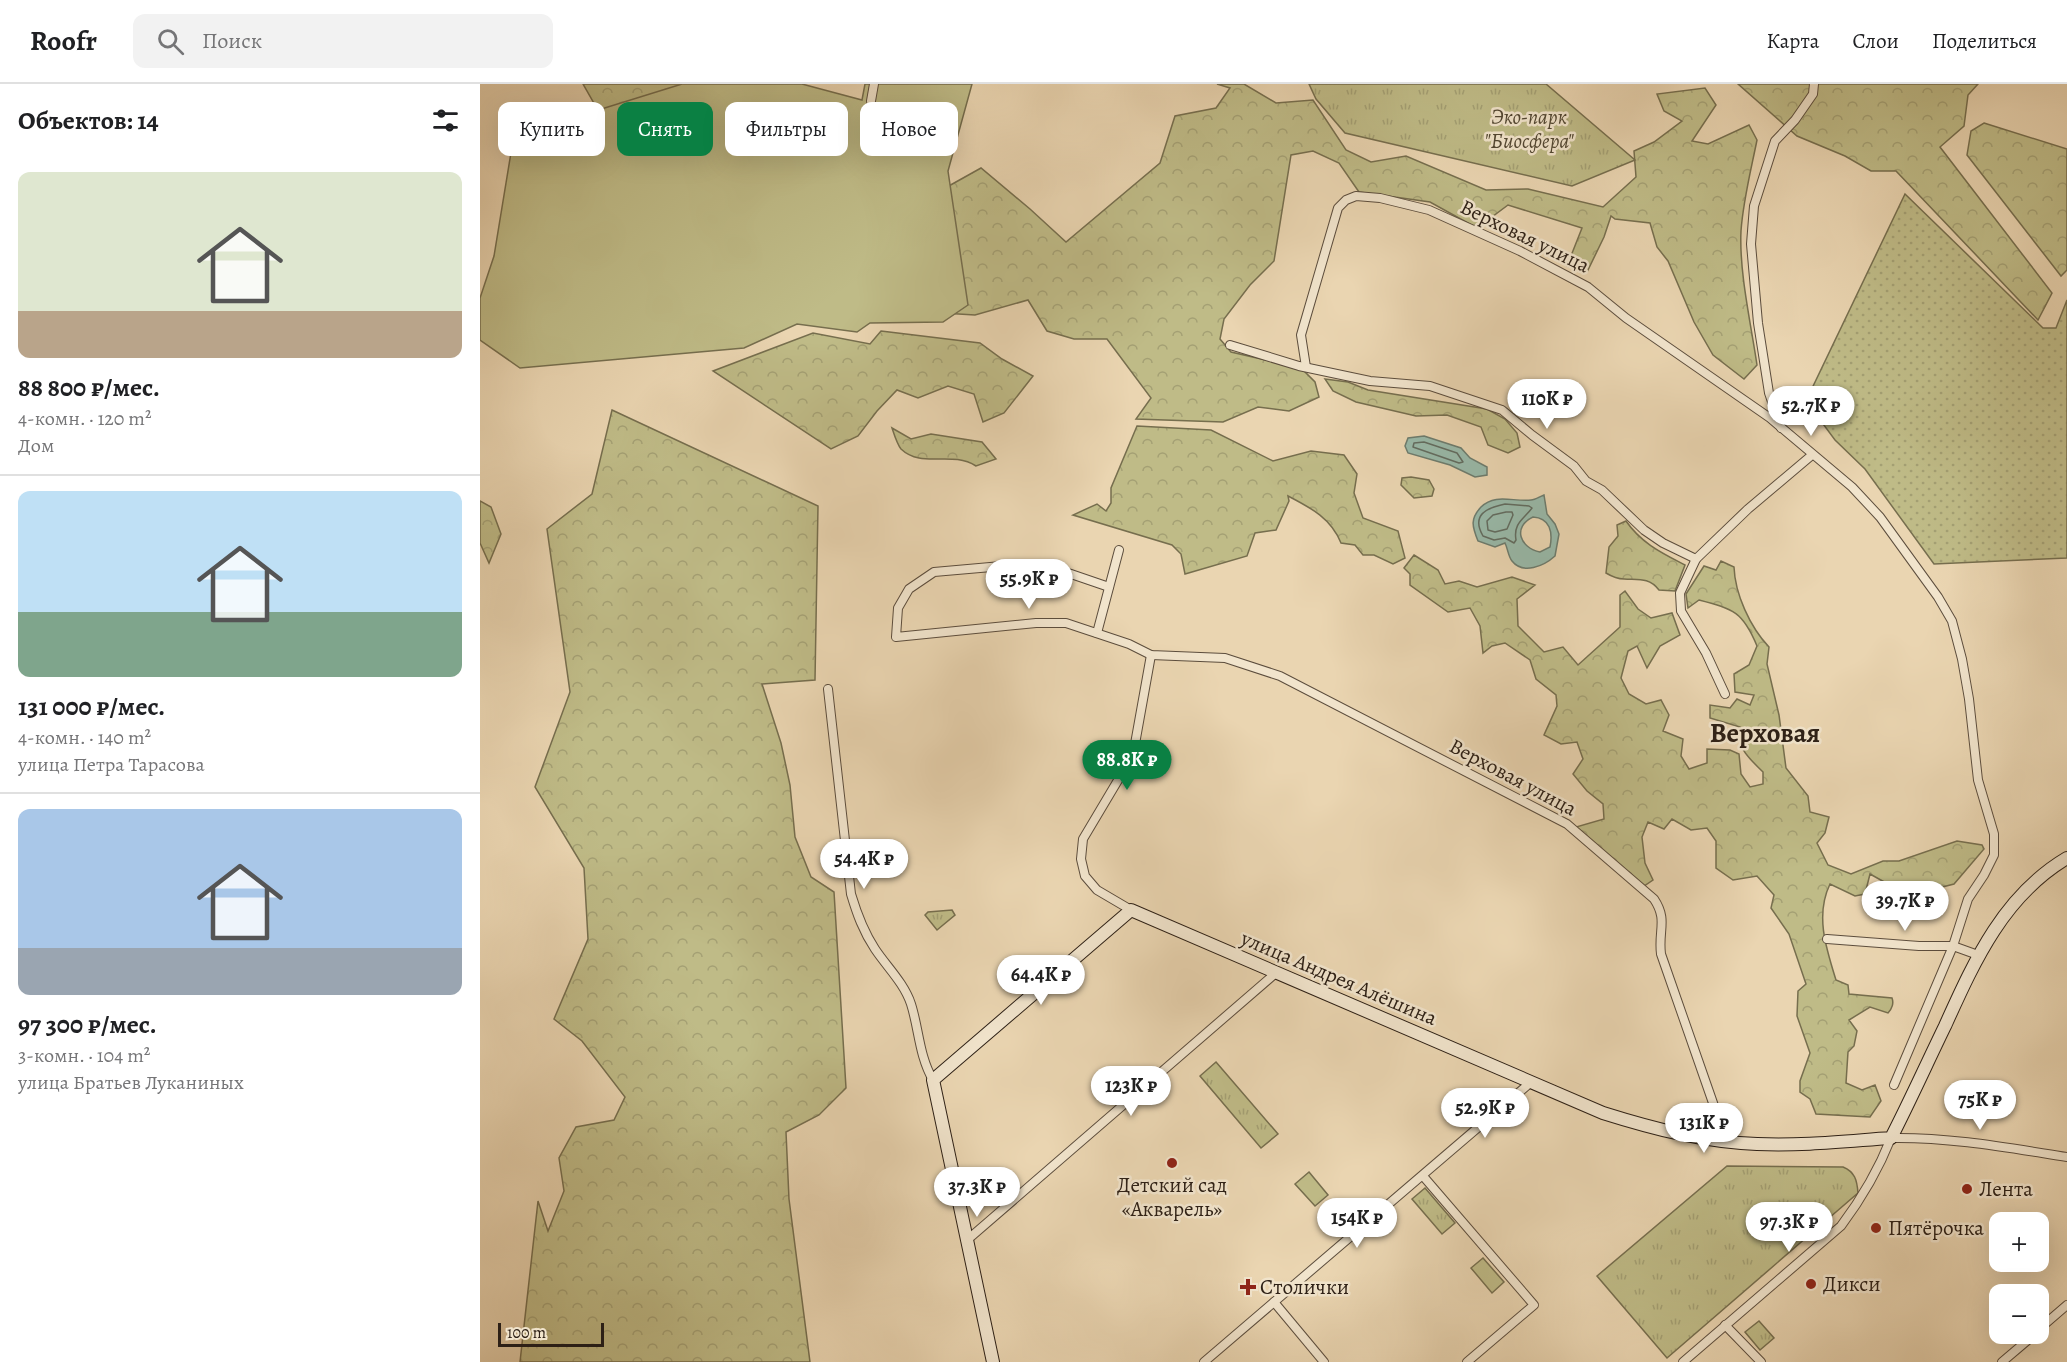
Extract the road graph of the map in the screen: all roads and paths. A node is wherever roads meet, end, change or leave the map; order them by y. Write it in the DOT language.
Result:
graph roads {
  1 [pos="874,84"];
  2 [pos="1814,84"];
  3 [pos="871,101"];
  4 [pos="1230,345"];
  5 [pos="1306,367"];
  6 [pos="1781,428"];
  7 [pos="1812,455"];
  8 [pos="1119,550"];
  9 [pos="1696,559"];
  10 [pos="1109,587"];
  11 [pos="1097,633"];
  12 [pos="1151,656"];
  13 [pos="828,689"];
  14 [pos="1725,694"];
  15 [pos="2067,858"];
  16 [pos="1131,910"];
  17 [pos="1827,939"];
  18 [pos="1953,946"];
  19 [pos="1977,955"];
  20 [pos="1277,972"];
  21 [pos="933,1080"];
  22 [pos="1530,1083"];
  23 [pos="1894,1085"];
  24 [pos="1891,1138"];
  25 [pos="1724,1141"];
  26 [pos="2067,1157"];
  27 [pos="1423,1176"];
  28 [pos="966,1241"];
  29 [pos="1274,1302"];
  30 [pos="2067,1305"];
  31 [pos="2049,1321"];
  32 [pos="1725,1325"];
  33 [pos="2023,1344"];
  34 [pos="993,1362"];
  35 [pos="1204,1362"];
  36 [pos="1324,1362"];
  37 [pos="1467,1362"];
  38 [pos="1683,1362"];
  39 [pos="1761,1362"];
  40 [pos="2002,1362"];
  1 -- 3 [label="street"];
  2 -- 6 [label="street"];
  4 -- 5 [label="street"];
  5 -- 6 [label="street, Верховая улица"];
  5 -- 9 [label="street"];
  6 -- 7 [label="street, Верховая улица"];
  7 -- 9 [label="street"];
  7 -- 18 [label="street, Верховая улица"];
  8 -- 10 [label="street"];
  9 -- 14 [label="street"];
  10 -- 11 [label="street"];
  10 -- 11 [label="street"];
  11 -- 12 [label="street"];
  12 -- 16 [label="street"];
  12 -- 25 [label="street, Верховая улица"];
  13 -- 21 [label="street"];
  15 -- 19 [label="street"];
  16 -- 20 [label="street, улица Андрея Алёшина"];
  16 -- 21 [label="street"];
  17 -- 18 [label="street"];
  18 -- 19 [label="street"];
  18 -- 23 [label="street, Верховая улица"];
  19 -- 24 [label="street"];
  20 -- 22 [label="street, улица Андрея Алёшина"];
  20 -- 28 [label="street"];
  21 -- 28 [label="street"];
  22 -- 25 [label="street, улица Андрея Алёшина"];
  22 -- 27 [label="street"];
  24 -- 25 [label="street, улица Андрея Алёшина"];
  24 -- 26 [label="street"];
  24 -- 32 [label="street"];
  27 -- 29 [label="street"];
  27 -- 37 [label="street"];
  28 -- 34 [label="street"];
  29 -- 35 [label="street"];
  29 -- 36 [label="street"];
  30 -- 31 [label="street"];
  32 -- 38 [label="street"];
  32 -- 39 [label="street"];
  33 -- 40 [label="street"];
}
